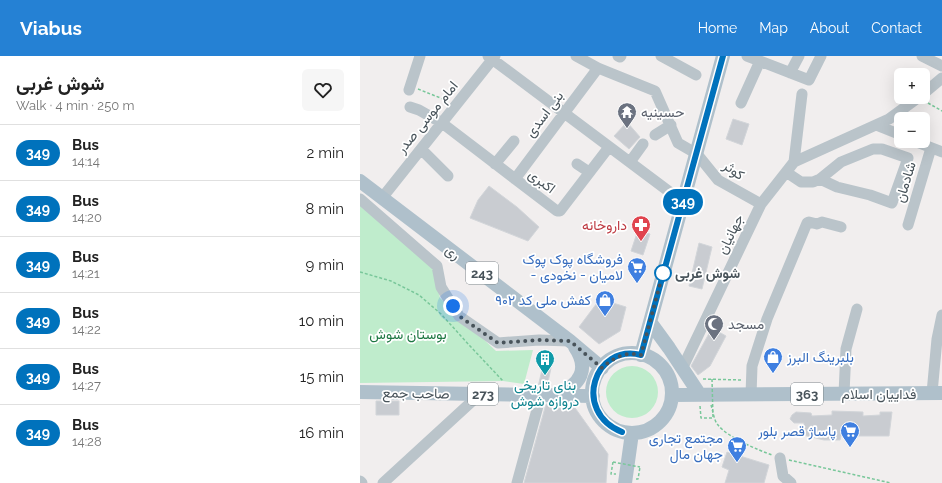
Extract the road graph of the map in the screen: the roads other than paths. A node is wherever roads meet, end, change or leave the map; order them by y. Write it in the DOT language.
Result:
graph roads {
  1 [pos="420,56"];
  2 [pos="576,56"];
  3 [pos="661,56"];
  4 [pos="724,56"];
  5 [pos="747,56"];
  6 [pos="799,56"];
  7 [pos="821,56"];
  8 [pos="924,56"];
  9 [pos="492,57"];
  10 [pos="760,61"];
  11 [pos="942,66"];
  12 [pos="598,68"];
  13 [pos="790,73"];
  14 [pos="696,75"];
  15 [pos="942,78"];
  16 [pos="410,88"];
  17 [pos="930,88"];
  18 [pos="802,94"];
  19 [pos="741,103"];
  20 [pos="909,104"];
  21 [pos="410,106"];
  22 [pos="564,113"];
  23 [pos="442,123"];
  24 [pos="671,125"];
  25 [pos="876,125"];
  26 [pos="894,133"];
  27 [pos="655,135"];
  28 [pos="514,141"];
  29 [pos="643,144"];
  30 [pos="609,147"];
  31 [pos="931,148"];
  32 [pos="420,149"];
  33 [pos="942,152"];
  34 [pos="697,154"];
  35 [pos="630,162"];
  36 [pos="794,162"];
  37 [pos="495,164"];
  38 [pos="577,164"];
  39 [pos="589,172"];
  40 [pos="786,172"];
  41 [pos="448,176"];
  42 [pos="820,178"];
  43 [pos="515,179"];
  44 [pos="360,181"];
  45 [pos="382,198"];
  46 [pos="360,199"];
  47 [pos="682,202"];
  48 [pos="761,204"];
  49 [pos="908,225"];
  50 [pos="841,227"];
  51 [pos="857,309"];
  52 [pos="942,315"];
  53 [pos="650,322"];
  54 [pos="570,341"];
  55 [pos="641,355"];
  56 [pos="602,368"];
  57 [pos="682,368"];
  58 [pos="360,392"];
  59 [pos="937,393"];
  60 [pos="480,394"];
  61 [pos="844,394"];
  62 [pos="541,395"];
  63 [pos="555,395"];
  64 [pos="672,395"];
  65 [pos="700,395"];
  66 [pos="751,395"];
  67 [pos="593,396"];
  68 [pos="632,433"];
  69 [pos="780,458"];
  70 [pos="627,479"];
  71 [pos="360,481"];
  72 [pos="362,483"];
  73 [pos="383,483"];
  74 [pos="517,483"];
  75 [pos="791,483"];
  1 -- 16 [label="street"];
  2 -- 12 [label="street"];
  3 -- 14 [label="street"];
  4 -- 34 [label="main road"];
  5 -- 10 [label="street"];
  6 -- 13 [label="street"];
  7 -- 13 [label="street"];
  8 -- 11 [label="street"];
  9 -- 22 [label="street"];
  9 -- 23 [label="street, امام موسی صدر"];
  10 -- 13 [label="street"];
  10 -- 19 [label="street"];
  12 -- 22 [label="street, بنی اسدی"];
  12 -- 24 [label="street"];
  15 -- 17 [label="street"];
  18 -- 36 [label="street"];
  20 -- 25 [label="street, جهانیان"];
  21 -- 23 [label="street, اکبری"];
  22 -- 30 [label="street"];
  22 -- 43 [label="street, بنی اسدی"];
  23 -- 32 [label="street, امام موسی صدر"];
  23 -- 37 [label="street, اکبری"];
  24 -- 27 [label="street"];
  24 -- 34 [label="street"];
  25 -- 26 [label="street"];
  25 -- 36 [label="street, جهانیان"];
  28 -- 37 [label="street"];
  29 -- 35 [label="street"];
  30 -- 35 [label="street"];
  30 -- 39 [label="street, اکبری"];
  31 -- 33 [label="street"];
  31 -- 49 [label="street, شادمان"];
  32 -- 41 [label="street"];
  32 -- 45 [label="street, امام موسی صدر"];
  34 -- 47 [label="main road"];
  34 -- 48 [label="street, کوثر"];
  35 -- 47 [label="street"];
  36 -- 40 [label="street, جهانیان"];
  37 -- 43 [label="street, اکبری"];
  38 -- 39 [label="street"];
  39 -- 43 [label="street, اکبری"];
  40 -- 42 [label="street"];
  40 -- 48 [label="street, جهانیان"];
  42 -- 42 [label="street"];
  44 -- 45 [label="main road, ری / 243"];
  45 -- 54 [label="main road, ری / 243"];
  46 -- 54 [label="street"];
  47 -- 53 [label="main road"];
  48 -- 57 [label="street, جهانیان"];
  50 -- 66 [label="street"];
  51 -- 61 [label="street"];
  52 -- 59 [label="street"];
  53 -- 55 [label="main road"];
  53 -- 57 [label="main road"];
  54 -- 56 [label="main road, ری / 243"];
  54 -- 63 [label="main road"];
  55 -- 56 [label="main road"];
  55 -- 64 [label="main road"];
  56 -- 67 [label="main road"];
  57 -- 65 [label="main road"];
  58 -- 60 [label="main road, صاحب جمع / 273"];
  59 -- 61 [label="main road, فداییان اسلام / 363"];
  60 -- 62 [label="main road, صاحب جمع / 273"];
  60 -- 73 [label="street"];
  61 -- 66 [label="main road, فداییان اسلام / 363"];
  62 -- 63 [label="main road, صاحب جمع / 273"];
  62 -- 74 [label="street"];
  63 -- 67 [label="main road, صاحب جمع / 273"];
  64 -- 65 [label="main road, فداییان اسلام / 363"];
  64 -- 68 [label="main road"];
  65 -- 66 [label="main road, فداییان اسلام / 363"];
  67 -- 68 [label="main road"];
  68 -- 70 [label="main road"];
  69 -- 75 [label="street"];
  71 -- 72 [label="street"];
}
